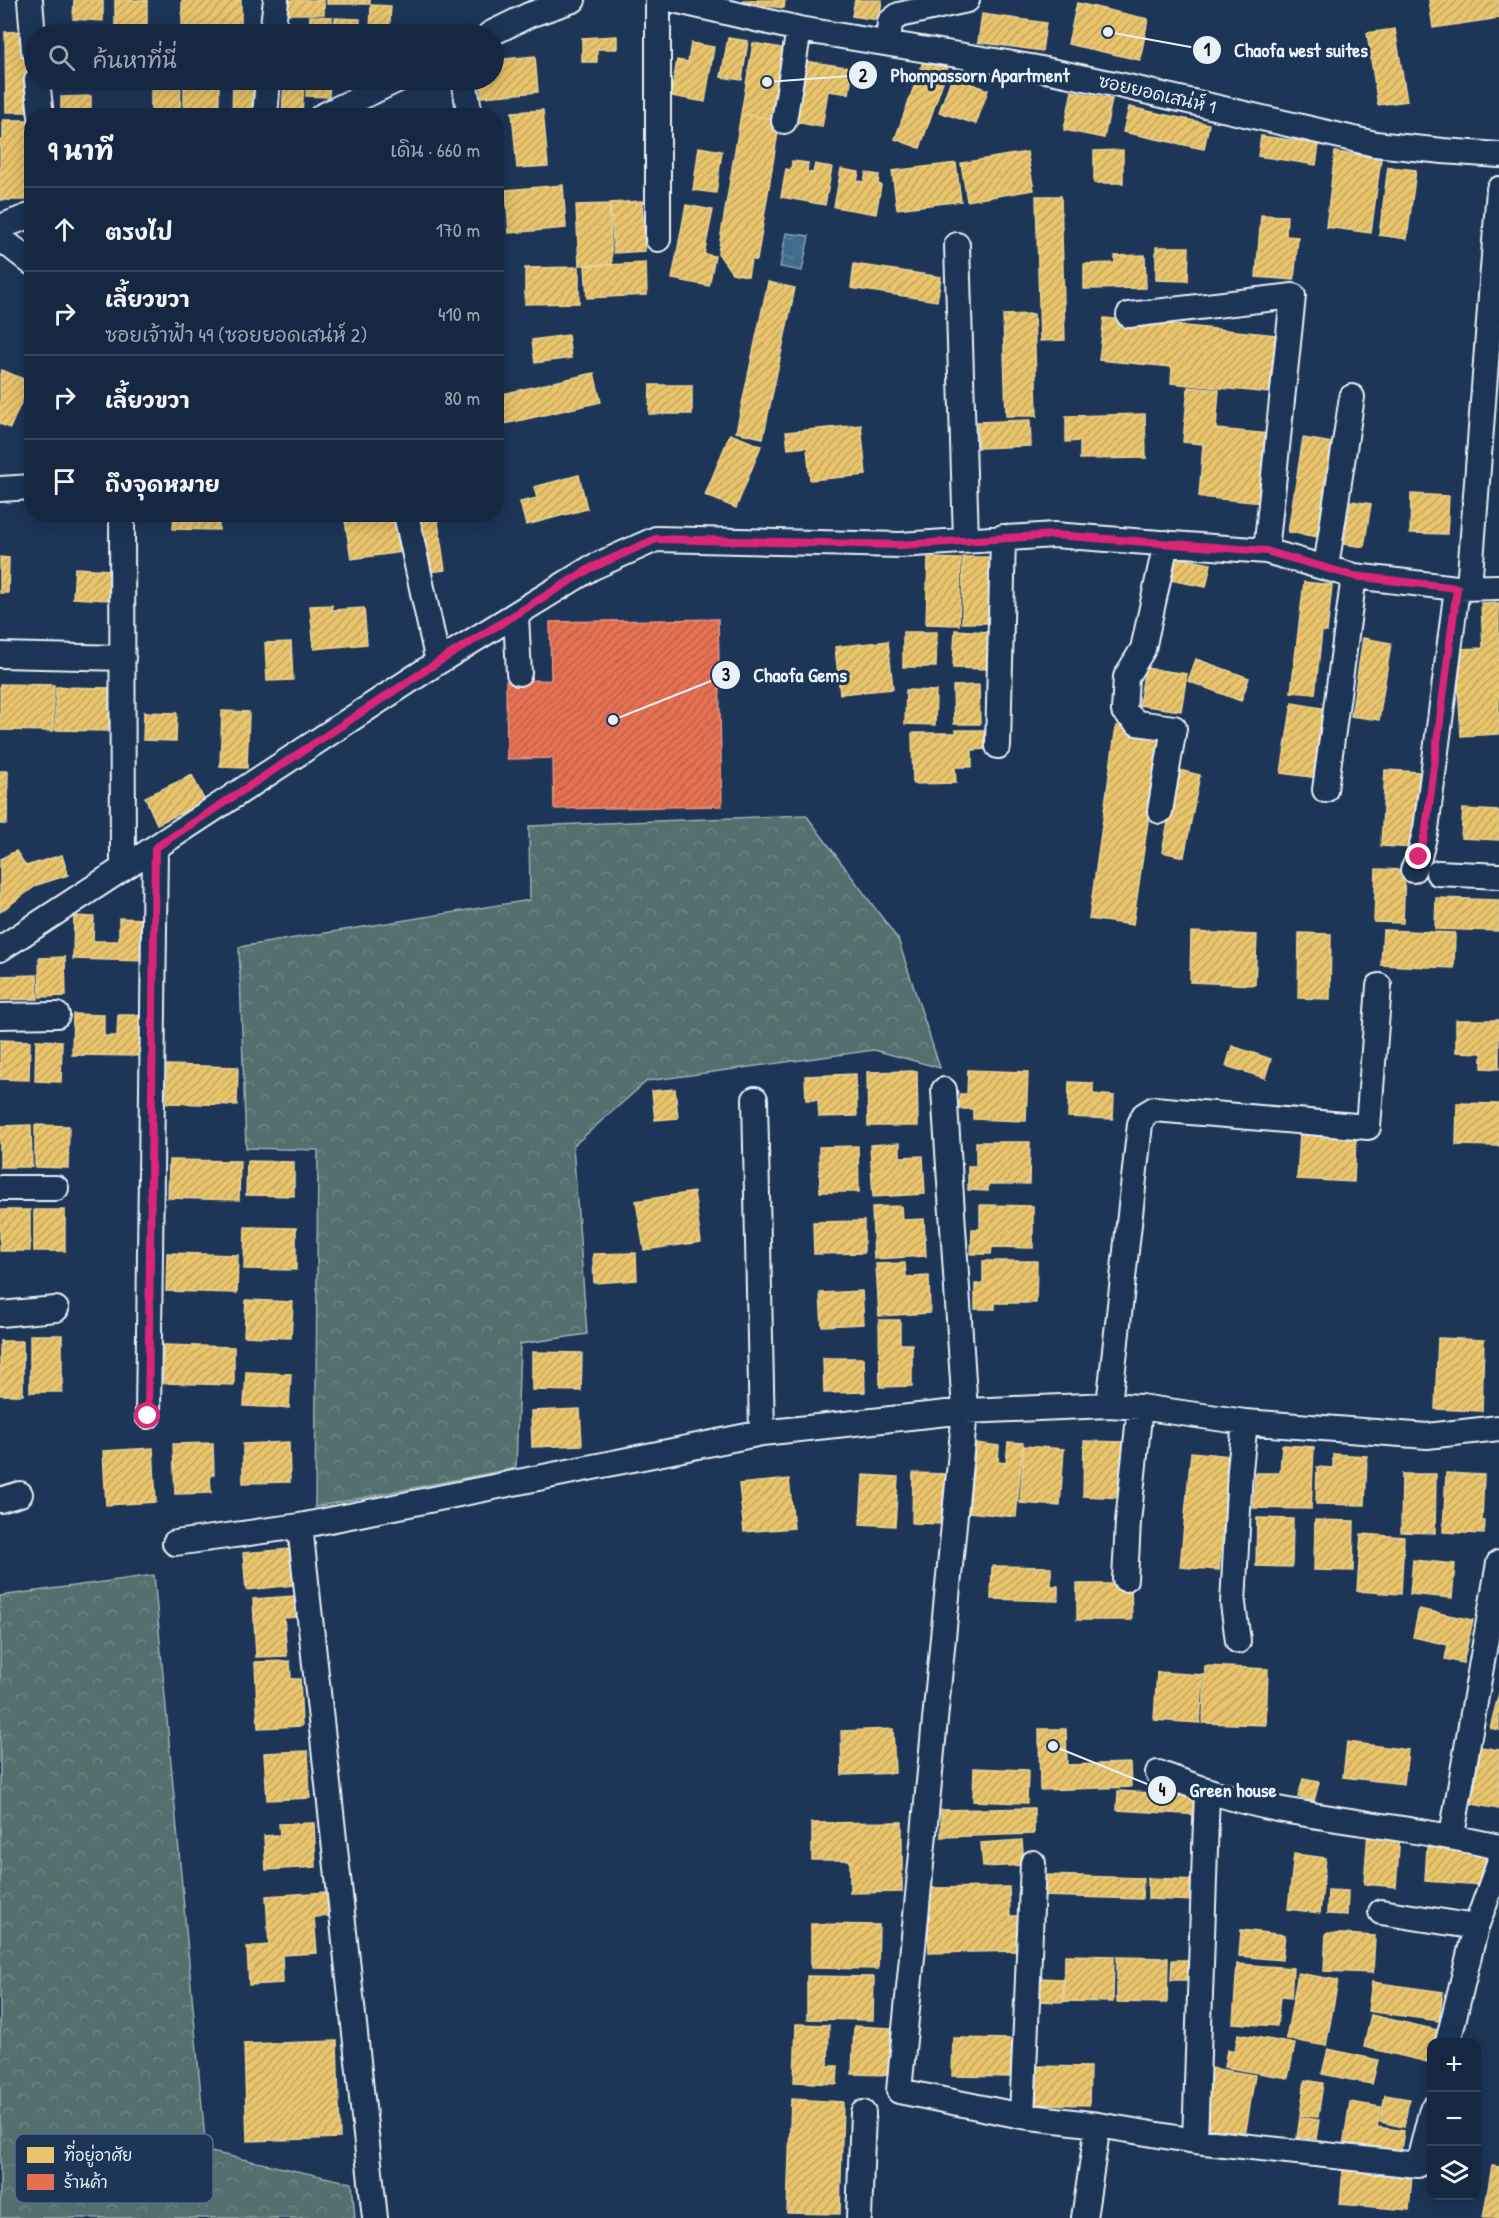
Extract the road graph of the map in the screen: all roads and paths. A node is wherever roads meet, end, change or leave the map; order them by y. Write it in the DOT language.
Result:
graph roads {
  1 [pos="30,0"];
  2 [pos="276,0"];
  3 [pos="573,0"];
  4 [pos="658,0"];
  5 [pos="674,0"];
  6 [pos="967,0"];
  7 [pos="529,8"];
  8 [pos="32,24"];
  9 [pos="273,24"];
  10 [pos="504,25"];
  11 [pos="799,29"];
  12 [pos="888,43"];
  13 [pos="38,90"];
  14 [pos="267,90"];
  15 [pos="376,90"];
  16 [pos="466,90"];
  17 [pos="40,108"];
  18 [pos="266,108"];
  19 [pos="339,108"];
  20 [pos="469,108"];
  21 [pos="784,121"];
  22 [pos="1499,154"];
  23 [pos="1499,189"];
  24 [pos="24,218"];
  25 [pos="0,227"];
  26 [pos="0,238"];
  27 [pos="658,239"];
  28 [pos="957,245"];
  29 [pos="24,257"];
  30 [pos="1130,315"];
  31 [pos="1352,397"];
  32 [pos="24,488"];
  33 [pos="0,489"];
  34 [pos="122,522"];
  35 [pos="408,522"];
  36 [pos="1003,537"];
  37 [pos="966,540"];
  38 [pos="1166,543"];
  39 [pos="1266,551"];
  40 [pos="1326,567"];
  41 [pos="1354,576"];
  42 [pos="1499,587"];
  43 [pos="1463,588"];
  44 [pos="516,616"];
  45 [pos="0,655"];
  46 [pos="123,658"];
  47 [pos="438,662"];
  48 [pos="519,673"];
  49 [pos="998,746"];
  50 [pos="1325,790"];
  51 [pos="1160,811"];
  52 [pos="155,848"];
  53 [pos="123,867"];
  54 [pos="1413,870"];
  55 [pos="1438,873"];
  56 [pos="1499,876"];
  57 [pos="0,949"];
  58 [pos="1379,986"];
  59 [pos="57,1015"];
  60 [pos="0,1016"];
  61 [pos="944,1090"];
  62 [pos="756,1099"];
  63 [pos="0,1188"];
  64 [pos="56,1188"];
  65 [pos="56,1309"];
  66 [pos="0,1314"];
  67 [pos="1109,1406"];
  68 [pos="1140,1407"];
  69 [pos="965,1411"];
  70 [pos="148,1416"];
  71 [pos="1245,1422"];
  72 [pos="1499,1428"];
  73 [pos="762,1433"];
  74 [pos="300,1526"];
  75 [pos="175,1543"];
  76 [pos="1499,1563"];
  77 [pos="1125,1579"];
  78 [pos="1238,1641"];
  79 [pos="1158,1773"];
  80 [pos="1207,1791"];
  81 [pos="1452,1836"];
  82 [pos="1499,1847"];
  83 [pos="1033,1863"];
  84 [pos="1499,1863"];
  85 [pos="1382,1912"];
  86 [pos="1476,1927"];
  87 [pos="1449,2038"];
  88 [pos="863,2113"];
  89 [pos="1022,2116"];
  90 [pos="1098,2125"];
  91 [pos="1427,2126"];
  92 [pos="1195,2141"];
  93 [pos="375,2218"];
  94 [pos="859,2218"];
  95 [pos="1084,2218"];
  1 -- 8 [label="street"];
  2 -- 9 [label="street"];
  3 -- 7 [label="street"];
  4 -- 27 [label="street"];
  5 -- 11 [label="street, ซอยยอดเสน่ห์ 1"];
  6 -- 12 [label="street"];
  7 -- 10 [label="street"];
  11 -- 12 [label="street, ซอยยอดเสน่ห์ 1"];
  11 -- 21 [label="street"];
  12 -- 22 [label="street, ซอยยอดเสน่ห์ 1"];
  13 -- 17 [label="street"];
  14 -- 18 [label="street"];
  15 -- 19 [label="street"];
  16 -- 20 [label="street"];
  23 -- 43 [label="street"];
  24 -- 25 [label="street"];
  26 -- 29 [label="street"];
  28 -- 37 [label="street"];
  30 -- 39 [label="street"];
  31 -- 40 [label="street"];
  32 -- 33 [label="street"];
  34 -- 46 [label="street"];
  35 -- 47 [label="street"];
  36 -- 37 [label="street"];
  36 -- 38 [label="street"];
  36 -- 49 [label="street"];
  37 -- 44 [label="street"];
  38 -- 39 [label="street"];
  38 -- 51 [label="street"];
  39 -- 40 [label="street"];
  40 -- 41 [label="street"];
  41 -- 43 [label="street"];
  41 -- 50 [label="street"];
  42 -- 43 [label="street"];
  43 -- 54 [label="street"];
  44 -- 47 [label="street"];
  44 -- 48 [label="street"];
  45 -- 46 [label="street"];
  46 -- 53 [label="street"];
  47 -- 52 [label="street"];
  52 -- 53 [label="street"];
  52 -- 70 [label="street"];
  53 -- 57 [label="street"];
  55 -- 56 [label="street"];
  58 -- 67 [label="street"];
  59 -- 60 [label="street"];
  61 -- 69 [label="street"];
  62 -- 73 [label="street"];
  63 -- 64 [label="street"];
  65 -- 66 [label="street"];
  67 -- 68 [label="street"];
  67 -- 69 [label="street"];
  68 -- 71 [label="street"];
  68 -- 77 [label="street"];
  69 -- 73 [label="street"];
  69 -- 89 [label="street"];
  71 -- 72 [label="street"];
  71 -- 78 [label="street"];
  73 -- 74 [label="street"];
  74 -- 75 [label="street"];
  74 -- 93 [label="street"];
  76 -- 81 [label="street"];
  79 -- 80 [label="street"];
  80 -- 81 [label="street"];
  80 -- 92 [label="street"];
  81 -- 82 [label="street"];
  83 -- 89 [label="street"];
  84 -- 86 [label="street"];
  85 -- 86 [label="street"];
  86 -- 87 [label="street"];
  88 -- 94 [label="street"];
  89 -- 90 [label="street"];
  90 -- 92 [label="street"];
  90 -- 95 [label="street"];
  91 -- 92 [label="street"];
}
